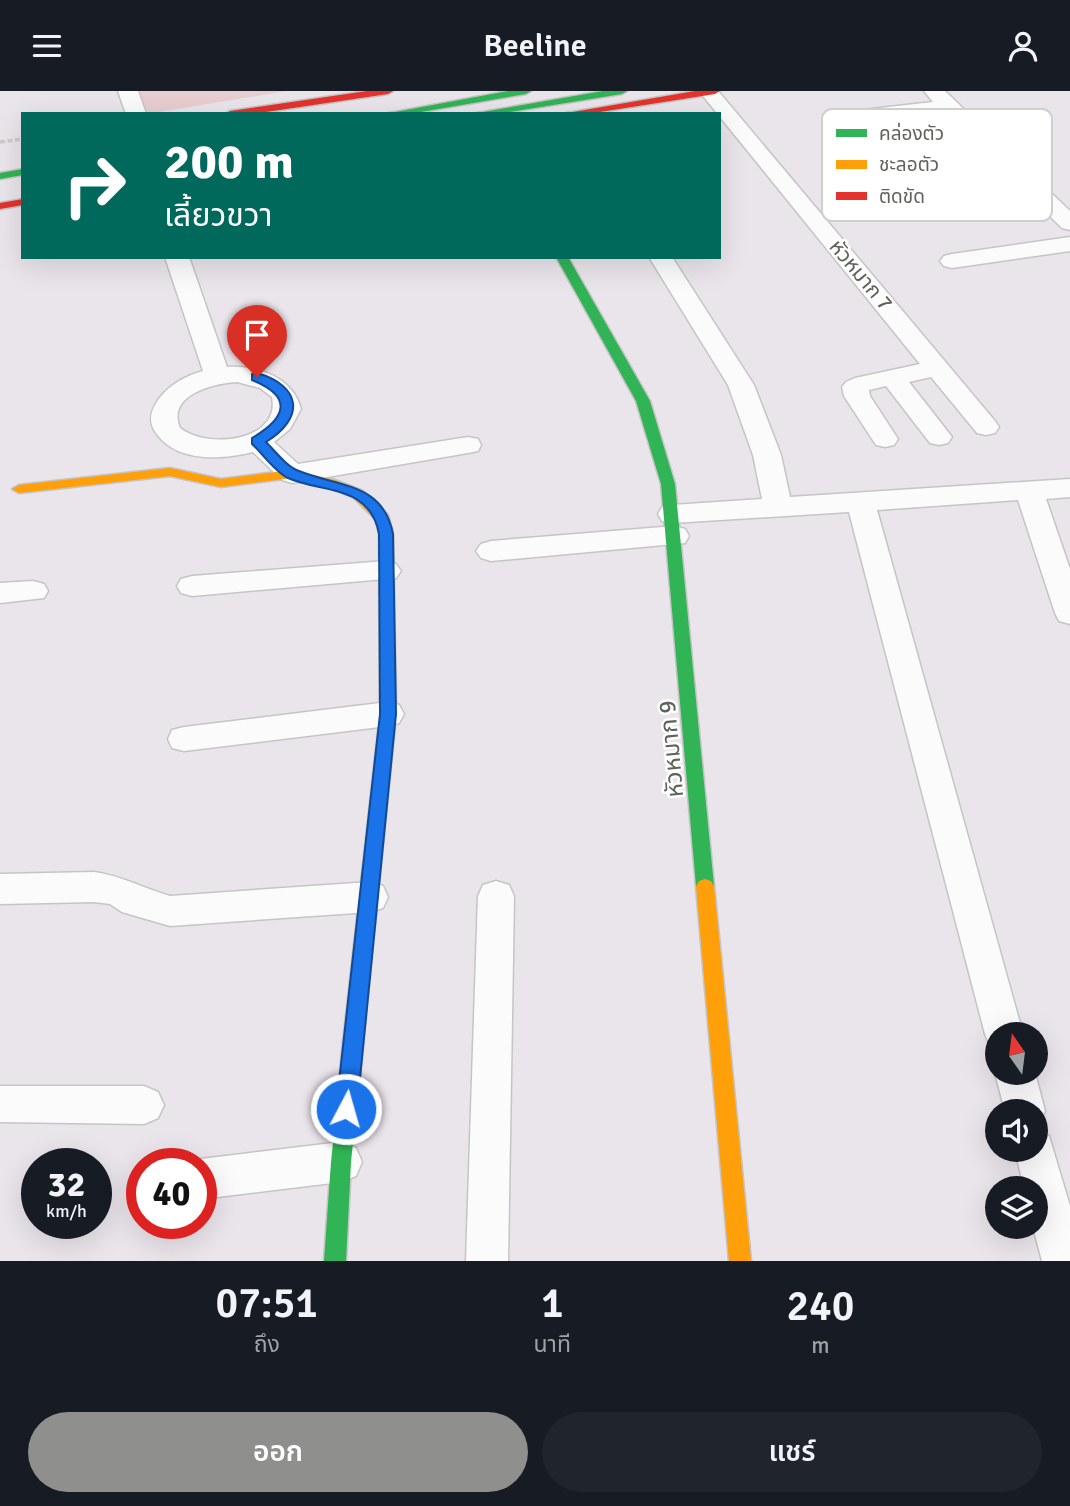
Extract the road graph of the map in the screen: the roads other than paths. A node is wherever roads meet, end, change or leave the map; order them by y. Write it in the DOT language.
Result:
graph roads {
  1 [pos="128,91"];
  2 [pos="388,91"];
  3 [pos="526,91"];
  4 [pos="622,91"];
  5 [pos="715,91"];
  6 [pos="708,92"];
  7 [pos="941,99"];
  8 [pos="888,109"];
  9 [pos="135,112"];
  10 [pos="244,112"];
  11 [pos="401,112"];
  12 [pos="489,112"];
  13 [pos="579,112"];
  14 [pos="21,173"];
  15 [pos="0,176"];
  16 [pos="21,187"];
  17 [pos="0,190"];
  18 [pos="21,202"];
  19 [pos="0,206"];
  20 [pos="1052,206"];
  21 [pos="1070,223"];
  22 [pos="1070,244"];
  23 [pos="178,259"];
  24 [pos="563,259"];
  25 [pos="661,259"];
  26 [pos="952,261"];
  27 [pos="939,368"];
  28 [pos="217,376"];
  29 [pos="892,377"];
  30 [pos="986,427"];
  31 [pos="939,437"];
  32 [pos="885,439"];
  33 [pos="257,441"];
  34 [pos="468,445"];
  35 [pos="292,474"];
  36 [pos="1070,488"];
  37 [pos="19,489"];
  38 [pos="1029,491"];
  39 [pos="861,502"];
  40 [pos="778,507"];
  41 [pos="673,525"];
  42 [pos="491,551"];
  43 [pos="386,571"];
  44 [pos="192,586"];
  45 [pos="33,591"];
  46 [pos="0,593"];
  47 [pos="1070,613"];
  48 [pos="388,714"];
  49 [pos="184,739"];
  50 [pos="0,889"];
  51 [pos="496,895"];
  52 [pos="370,897"];
  53 [pos="1001,1022"];
  54 [pos="0,1104"];
  55 [pos="144,1105"];
  56 [pos="341,1162"];
  57 [pos="1038,1162"];
  58 [pos="217,1177"];
  59 [pos="335,1261"];
  60 [pos="487,1261"];
  61 [pos="740,1261"];
  62 [pos="1063,1261"];
  1 -- 9 [label="street"];
  2 -- 10 [label="street"];
  3 -- 11 [label="street"];
  4 -- 12 [label="street"];
  5 -- 6 [label="street"];
  6 -- 13 [label="street"];
  6 -- 27 [label="street, หัวหมาก 7"];
  7 -- 8 [label="street"];
  14 -- 15 [label="street"];
  16 -- 17 [label="street"];
  18 -- 19 [label="street"];
  20 -- 21 [label="street"];
  22 -- 26 [label="street"];
  23 -- 28 [label="street"];
  24 -- 41 [label="street, หัวหมาก 9"];
  25 -- 40 [label="street"];
  27 -- 29 [label="street"];
  27 -- 30 [label="street, หัวหมาก 7"];
  28 -- 33 [label="street"];
  28 -- 33 [label="street"];
  29 -- 31 [label="street"];
  29 -- 32 [label="street"];
  33 -- 35 [label="street"];
  34 -- 35 [label="street"];
  35 -- 37 [label="street"];
  35 -- 43 [label="street"];
  36 -- 38 [label="street"];
  38 -- 39 [label="street"];
  38 -- 47 [label="street"];
  39 -- 40 [label="street"];
  39 -- 53 [label="street"];
  40 -- 41 [label="street"];
  41 -- 42 [label="street"];
  41 -- 61 [label="street, หัวหมาก 9"];
  43 -- 44 [label="street"];
  43 -- 48 [label="street"];
  45 -- 46 [label="street"];
  48 -- 49 [label="street"];
  48 -- 52 [label="street"];
  50 -- 52 [label="street"];
  51 -- 60 [label="street"];
  52 -- 56 [label="street"];
  54 -- 55 [label="street"];
  56 -- 58 [label="street"];
  56 -- 59 [label="street"];
  57 -- 62 [label="street"];
}
